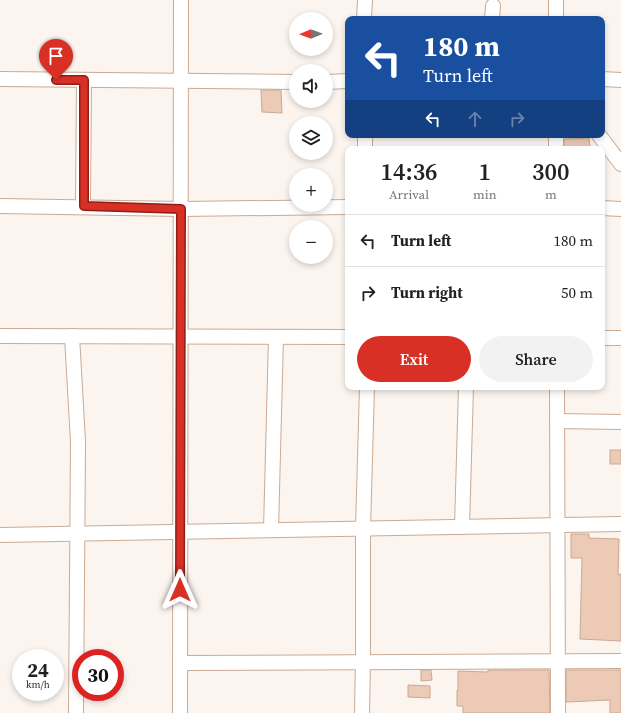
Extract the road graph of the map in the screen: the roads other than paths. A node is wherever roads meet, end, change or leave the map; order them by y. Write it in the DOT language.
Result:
graph roads {
  1 [pos="181,0"];
  2 [pos="364,0"];
  3 [pos="556,0"];
  4 [pos="364,16"];
  5 [pos="556,16"];
  6 [pos="0,79"];
  7 [pos="605,79"];
  8 [pos="84,80"];
  9 [pos="621,80"];
  10 [pos="181,81"];
  11 [pos="289,82"];
  12 [pos="333,82"];
  13 [pos="345,82"];
  14 [pos="601,138"];
  15 [pos="621,164"];
  16 [pos="0,206"];
  17 [pos="84,206"];
  18 [pos="345,207"];
  19 [pos="605,208"];
  20 [pos="181,209"];
  21 [pos="621,209"];
  22 [pos="0,336"];
  23 [pos="72,336"];
  24 [pos="181,337"];
  25 [pos="276,337"];
  26 [pos="345,337"];
  27 [pos="605,338"];
  28 [pos="621,338"];
  29 [pos="367,390"];
  30 [pos="466,390"];
  31 [pos="557,390"];
  32 [pos="557,420"];
  33 [pos="621,422"];
  34 [pos="621,524"];
  35 [pos="558,525"];
  36 [pos="462,527"];
  37 [pos="363,529"];
  38 [pos="271,530"];
  39 [pos="181,532"];
  40 [pos="76,534"];
  41 [pos="0,535"];
  42 [pos="558,661"];
  43 [pos="621,661"];
  44 [pos="363,662"];
  45 [pos="180,663"];
  46 [pos="76,713"];
  47 [pos="180,713"];
  48 [pos="362,713"];
  49 [pos="558,713"];
  1 -- 10 [label="street"];
  2 -- 4 [label="street"];
  3 -- 5 [label="street"];
  6 -- 8 [label="street"];
  7 -- 9 [label="street"];
  8 -- 10 [label="street"];
  8 -- 17 [label="street"];
  10 -- 11 [label="street"];
  10 -- 20 [label="street"];
  12 -- 13 [label="street"];
  14 -- 15 [label="street"];
  16 -- 17 [label="street"];
  17 -- 20 [label="street"];
  18 -- 20 [label="street"];
  19 -- 21 [label="street"];
  20 -- 24 [label="street"];
  22 -- 23 [label="street"];
  23 -- 24 [label="street"];
  23 -- 40 [label="street"];
  24 -- 25 [label="street"];
  24 -- 39 [label="street"];
  25 -- 26 [label="street"];
  25 -- 38 [label="street"];
  27 -- 28 [label="street"];
  29 -- 37 [label="street"];
  30 -- 36 [label="street"];
  31 -- 32 [label="street"];
  32 -- 33 [label="street"];
  32 -- 35 [label="street"];
  34 -- 35 [label="street"];
  35 -- 36 [label="street"];
  35 -- 42 [label="street"];
  36 -- 37 [label="street"];
  37 -- 38 [label="street"];
  37 -- 44 [label="street"];
  38 -- 39 [label="street"];
  39 -- 40 [label="street"];
  39 -- 45 [label="street"];
  40 -- 41 [label="street"];
  40 -- 46 [label="street"];
  42 -- 43 [label="street"];
  42 -- 44 [label="street"];
  42 -- 49 [label="street"];
  44 -- 45 [label="street"];
  44 -- 48 [label="street"];
  45 -- 47 [label="street"];
}
